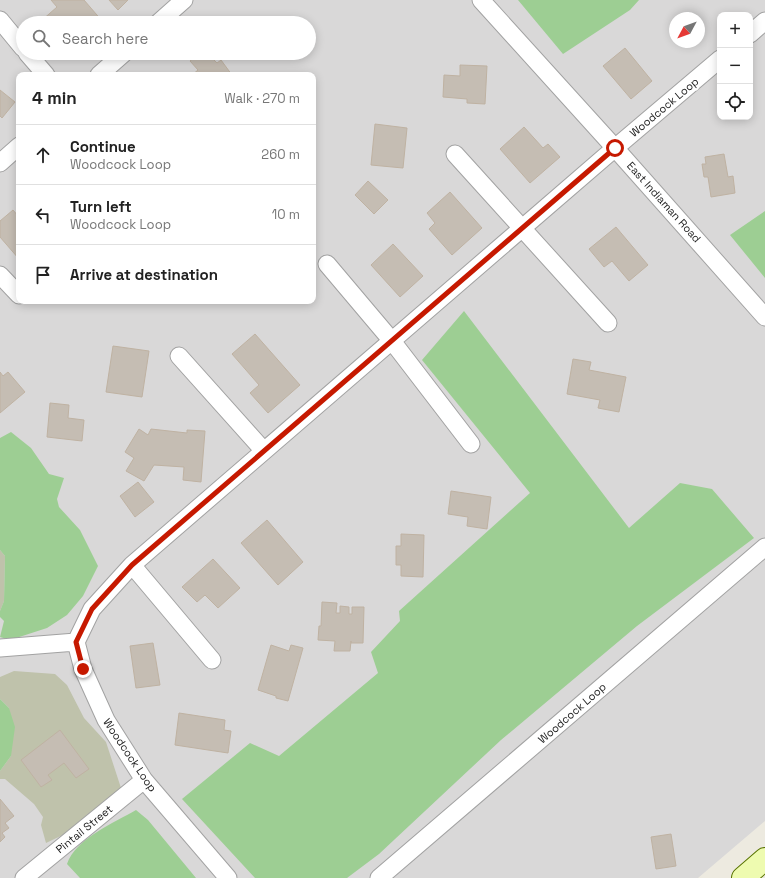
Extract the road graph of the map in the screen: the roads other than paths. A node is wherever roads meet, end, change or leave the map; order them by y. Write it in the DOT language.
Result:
graph roads {
  1 [pos="184,0"];
  2 [pos="481,0"];
  3 [pos="166,16"];
  4 [pos="0,20"];
  5 [pos="16,39"];
  6 [pos="33,60"];
  7 [pos="116,60"];
  8 [pos="717,62"];
  9 [pos="43,72"];
  10 [pos="103,72"];
  11 [pos="615,148"];
  12 [pos="16,149"];
  13 [pos="455,154"];
  14 [pos="0,162"];
  15 [pos="522,228"];
  16 [pos="327,264"];
  17 [pos="0,275"];
  18 [pos="16,292"];
  19 [pos="765,317"];
  20 [pos="608,323"];
  21 [pos="392,341"];
  22 [pos="179,356"];
  23 [pos="470,444"];
  24 [pos="264,451"];
  25 [pos="765,547"];
  26 [pos="132,565"];
  27 [pos="76,642"];
  28 [pos="0,648"];
  29 [pos="212,660"];
  30 [pos="144,780"];
  31 [pos="765,859"];
  32 [pos="382,877"];
  33 [pos="24,878"];
  34 [pos="228,878"];
  35 [pos="743,878"];
  1 -- 3 [label="street"];
  2 -- 11 [label="street, East Indiaman Road"];
  4 -- 5 [label="street"];
  6 -- 9 [label="street"];
  7 -- 10 [label="street"];
  8 -- 11 [label="street, Woodcock Loop"];
  11 -- 15 [label="street, Woodcock Loop"];
  11 -- 19 [label="street, East Indiaman Road"];
  12 -- 14 [label="street"];
  13 -- 15 [label="street"];
  15 -- 20 [label="street"];
  15 -- 21 [label="street, Woodcock Loop"];
  16 -- 21 [label="street"];
  17 -- 18 [label="street"];
  21 -- 23 [label="street"];
  21 -- 24 [label="street, Woodcock Loop"];
  22 -- 24 [label="street"];
  24 -- 26 [label="street, Woodcock Loop"];
  25 -- 32 [label="street, Woodcock Loop"];
  26 -- 27 [label="street, Woodcock Loop"];
  26 -- 29 [label="street"];
  27 -- 28 [label="street"];
  27 -- 30 [label="street, Woodcock Loop"];
  30 -- 33 [label="street, Pintail Street"];
  30 -- 34 [label="street, Woodcock Loop"];
  31 -- 35 [label="street"];
}
